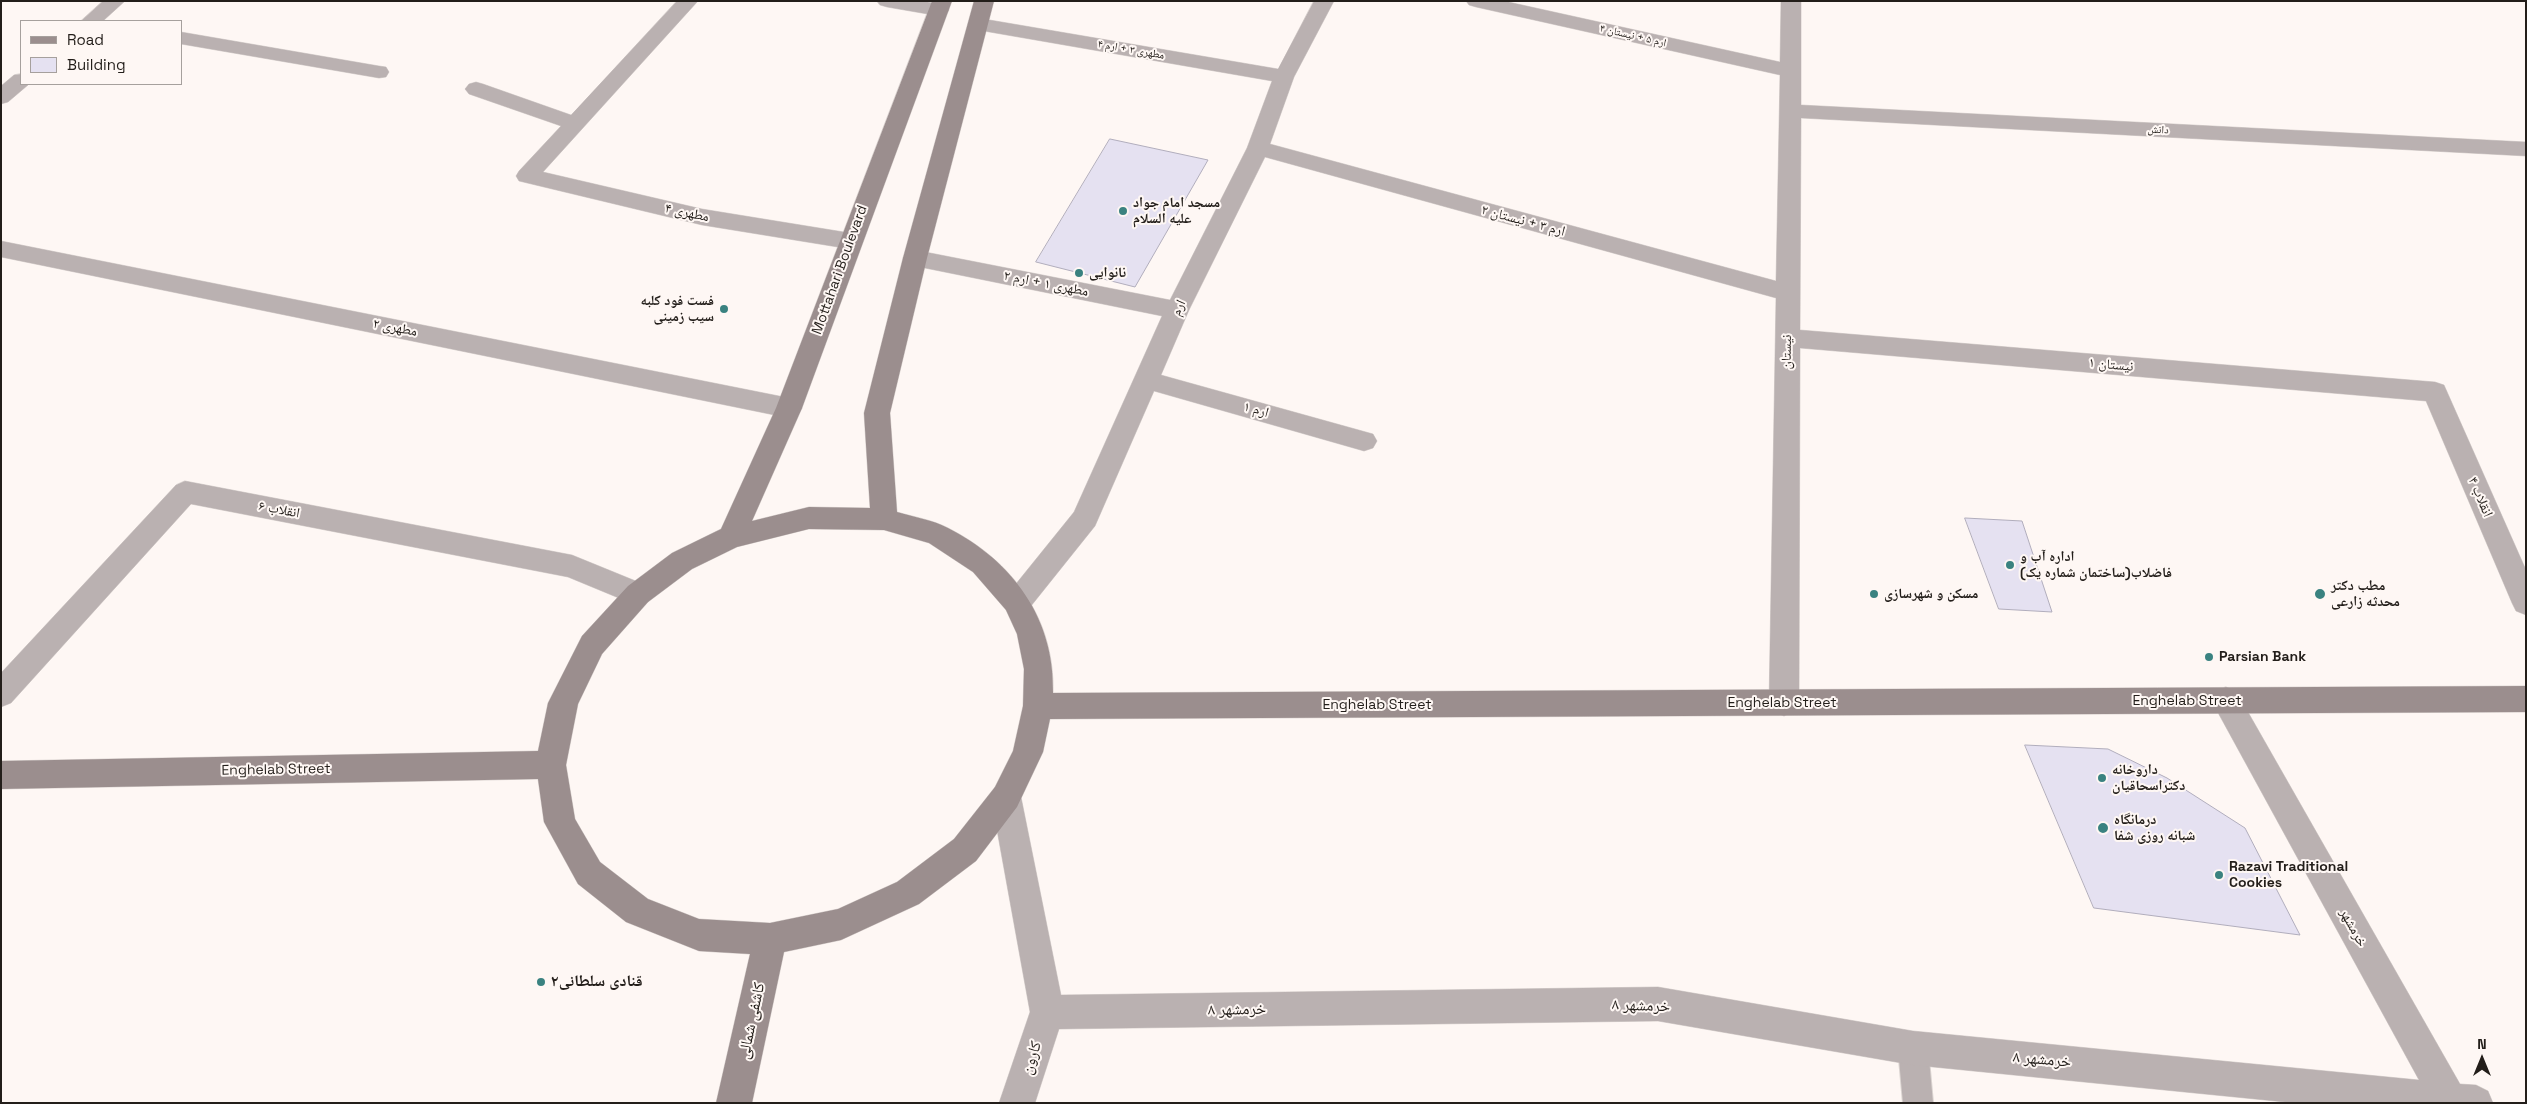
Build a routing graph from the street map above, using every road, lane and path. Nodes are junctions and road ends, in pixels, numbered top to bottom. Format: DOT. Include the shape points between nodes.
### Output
graph roads {
  1 [pos="116,1"];
  2 [pos="688,1"];
  3 [pos="888,1"];
  4 [pos="984,1"];
  5 [pos="1324,1"];
  6 [pos="1476,1"];
  7 [pos="1791,1"];
  8 [pos="940,6"];
  9 [pos="92,20"];
  10 [pos="978,24"];
  11 [pos="182,38"];
  12 [pos="1790,71"];
  13 [pos="379,72"];
  14 [pos="1,73"];
  15 [pos="20,75"];
  16 [pos="1284,77"];
  17 [pos="20,81"];
  18 [pos="476,88"];
  19 [pos="1,96"];
  20 [pos="1790,111"];
  21 [pos="576,124"];
  22 [pos="1258,148"];
  23 [pos="2526,149"];
  24 [pos="850,241"];
  25 [pos="1,249"];
  26 [pos="915,258"];
  27 [pos="1788,294"];
  28 [pos="1177,310"];
  29 [pos="1788,338"];
  30 [pos="1147,380"];
  31 [pos="2435,392"];
  32 [pos="789,408"];
  33 [pos="1364,441"];
  34 [pos="884,519"];
  35 [pos="731,537"];
  36 [pos="638,594"];
  37 [pos="2526,602"];
  38 [pos="1017,603"];
  39 [pos="1,694"];
  40 [pos="2526,699"];
  41 [pos="2226,700"];
  42 [pos="1784,703"];
  43 [pos="1038,706"];
  44 [pos="551,765"];
  45 [pos="1,775"];
  46 [pos="1006,797"];
  47 [pos="770,939"];
  48 [pos="1047,1012"];
  49 [pos="1913,1048"];
  50 [pos="2459,1102"];
  51 [pos="734,1103"];
  52 [pos="1017,1103"];
  53 [pos="1918,1103"];
  1 -- 9 [label="street"];
  2 -- 21 [label="street"];
  3 -- 8 [label="street"];
  4 -- 10 [label="main road"];
  5 -- 16 [label="street, ارم"];
  6 -- 12 [label="street, ارم ۵ + نیستان ۴"];
  7 -- 12 [label="street, نیستان"];
  8 -- 24 [label="main road, Mottahari Boulevard"];
  10 -- 16 [label="street, مطهری ۳ + ارم ۴"];
  10 -- 26 [label="main road"];
  11 -- 13 [label="street"];
  12 -- 20 [label="street, نیستان"];
  14 -- 15 [label="street"];
  16 -- 22 [label="street, ارم"];
  17 -- 19 [label="street"];
  18 -- 21 [label="street"];
  20 -- 23 [label="street, دانش"];
  20 -- 27 [label="street, نیستان"];
  21 -- 24 [label="street, مطهری ۴" via="527,176 702,217"];
  22 -- 27 [label="street, ارم ۳ + نیستان ۲"];
  22 -- 28 [label="street, ارم"];
  24 -- 32 [label="main road, Mottahari Boulevard"];
  25 -- 32 [label="street, مطهری ۲"];
  26 -- 28 [label="street, مطهری ۱ + ارم ۲"];
  26 -- 34 [label="main road" via="877,413"];
  27 -- 29 [label="street, نیستان"];
  28 -- 30 [label="street, ارم"];
  29 -- 31 [label="street, نیستان ۱"];
  29 -- 42 [label="street, نیستان"];
  30 -- 33 [label="street, ارم ۱"];
  30 -- 38 [label="street, ارم" via="1085,518"];
  31 -- 37 [label="street, انقلاب ۴"];
  32 -- 35 [label="main road, Mottahari Boulevard"];
  34 -- 35 [label="main road" via="809,518"];
  34 -- 38 [label="main road" via="938,535 983,564"];
  35 -- 36 [label="main road" via="682,561"];
  36 -- 39 [label="street, انقلاب ۶" via="572,566 185,492"];
  36 -- 44 [label="main road" via="592,645 563,703"];
  38 -- 43 [label="main road" via="1031,634 1039,669"];
  40 -- 41 [label="main road, Enghelab Street"];
  41 -- 42 [label="main road, Enghelab Street"];
  41 -- 50 [label="street, خرمشهر"];
  42 -- 43 [label="main road, Enghelab Street"];
  43 -- 46 [label="main road" via="1028,752"];
  44 -- 45 [label="main road, Enghelab Street"];
  44 -- 47 [label="main road" via="560,822 589,873 637,911 699,934"];
  46 -- 47 [label="main road" via="964,850 908,894 841,924"];
  46 -- 48 [label="street"];
  47 -- 51 [label="main road, کاشفی شمالی"];
  48 -- 49 [label="street, خرمشهر ۸" via="1658,1004"];
  48 -- 52 [label="street, کارون"];
  49 -- 50 [label="street, خرمشهر ۸"];
  49 -- 53 [label="lane"];
}
